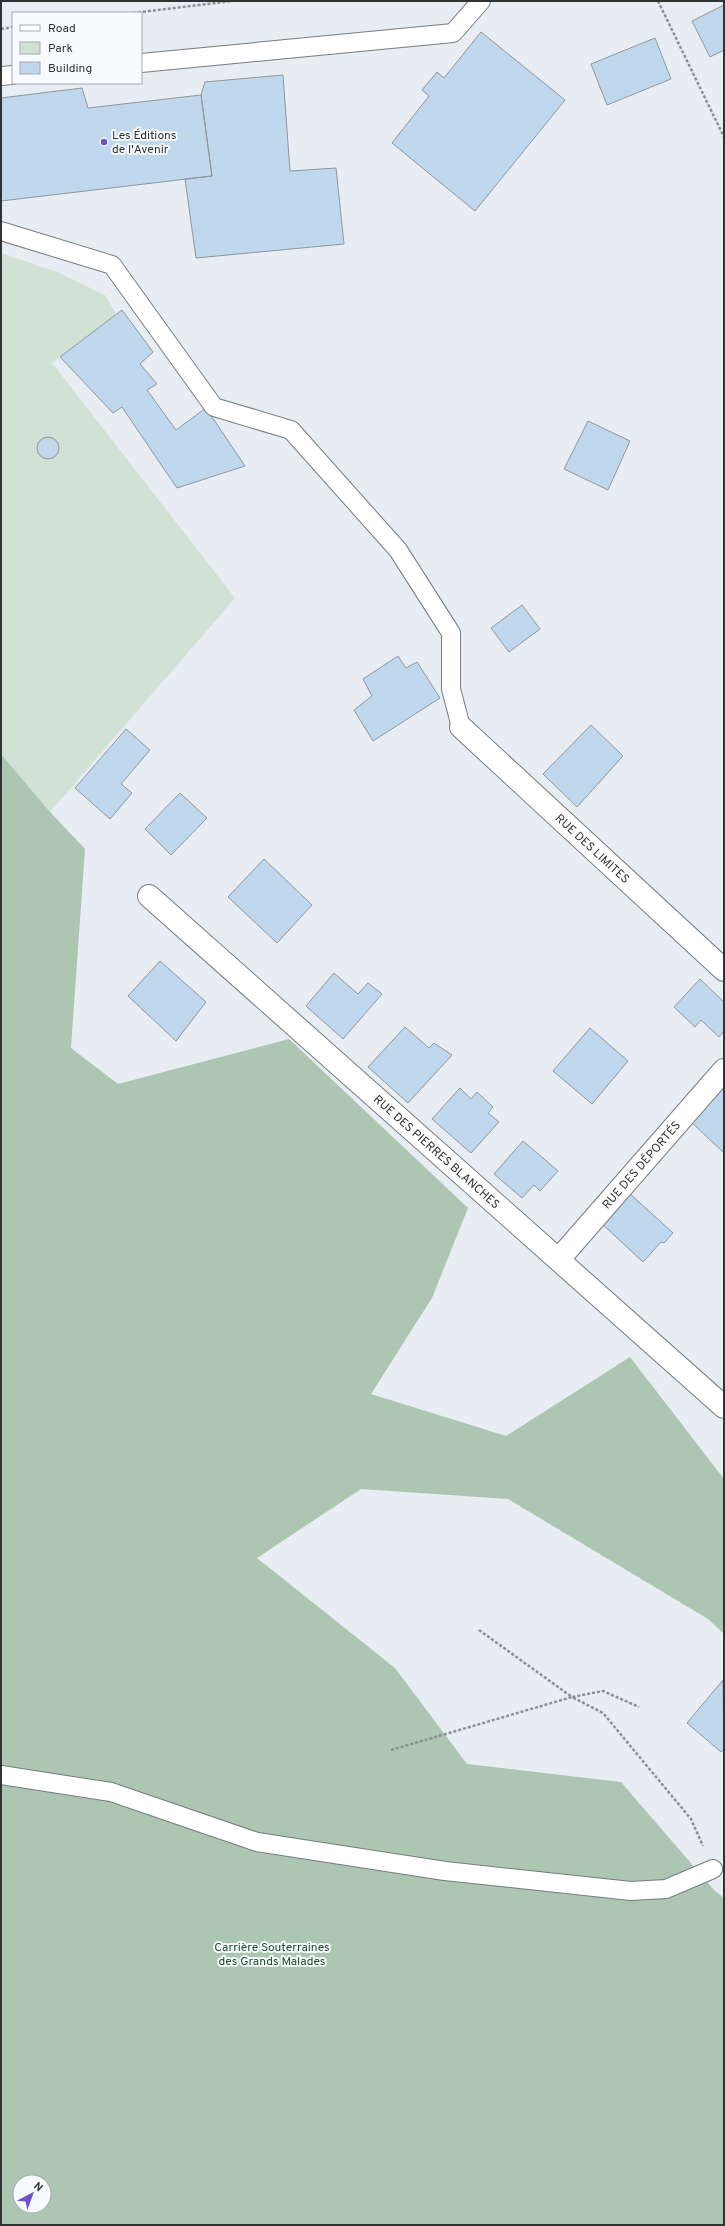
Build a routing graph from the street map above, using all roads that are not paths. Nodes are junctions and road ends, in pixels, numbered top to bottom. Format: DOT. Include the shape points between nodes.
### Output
graph roads {
  1 [pos="481,1"];
  2 [pos="142,62"];
  3 [pos="12,75"];
  4 [pos="1,76"];
  5 [pos="1,231"];
  6 [pos="461,727"];
  7 [pos="149,896"];
  8 [pos="724,970"];
  9 [pos="724,1070"];
  10 [pos="559,1259"];
  11 [pos="724,1407"];
  12 [pos="1,1775"];
  13 [pos="713,1869"];
  1 -- 2 [label="lane" via="453,33"];
  3 -- 4 [label="lane"];
  5 -- 6 [label="lane" via="112,265 214,407 291,430 398,550 451,633 451,689"];
  6 -- 8 [label="street, RUE DES LIMITES"];
  7 -- 10 [label="street, RUE DES PIERRES BLANCHES"];
  9 -- 10 [label="street, RUE DES DÉPORTÉS"];
  10 -- 11 [label="street, RUE DES PIERRES BLANCHES"];
  12 -- 13 [label="lane" via="111,1792 257,1842 445,1871 631,1890 666,1889"];
}
